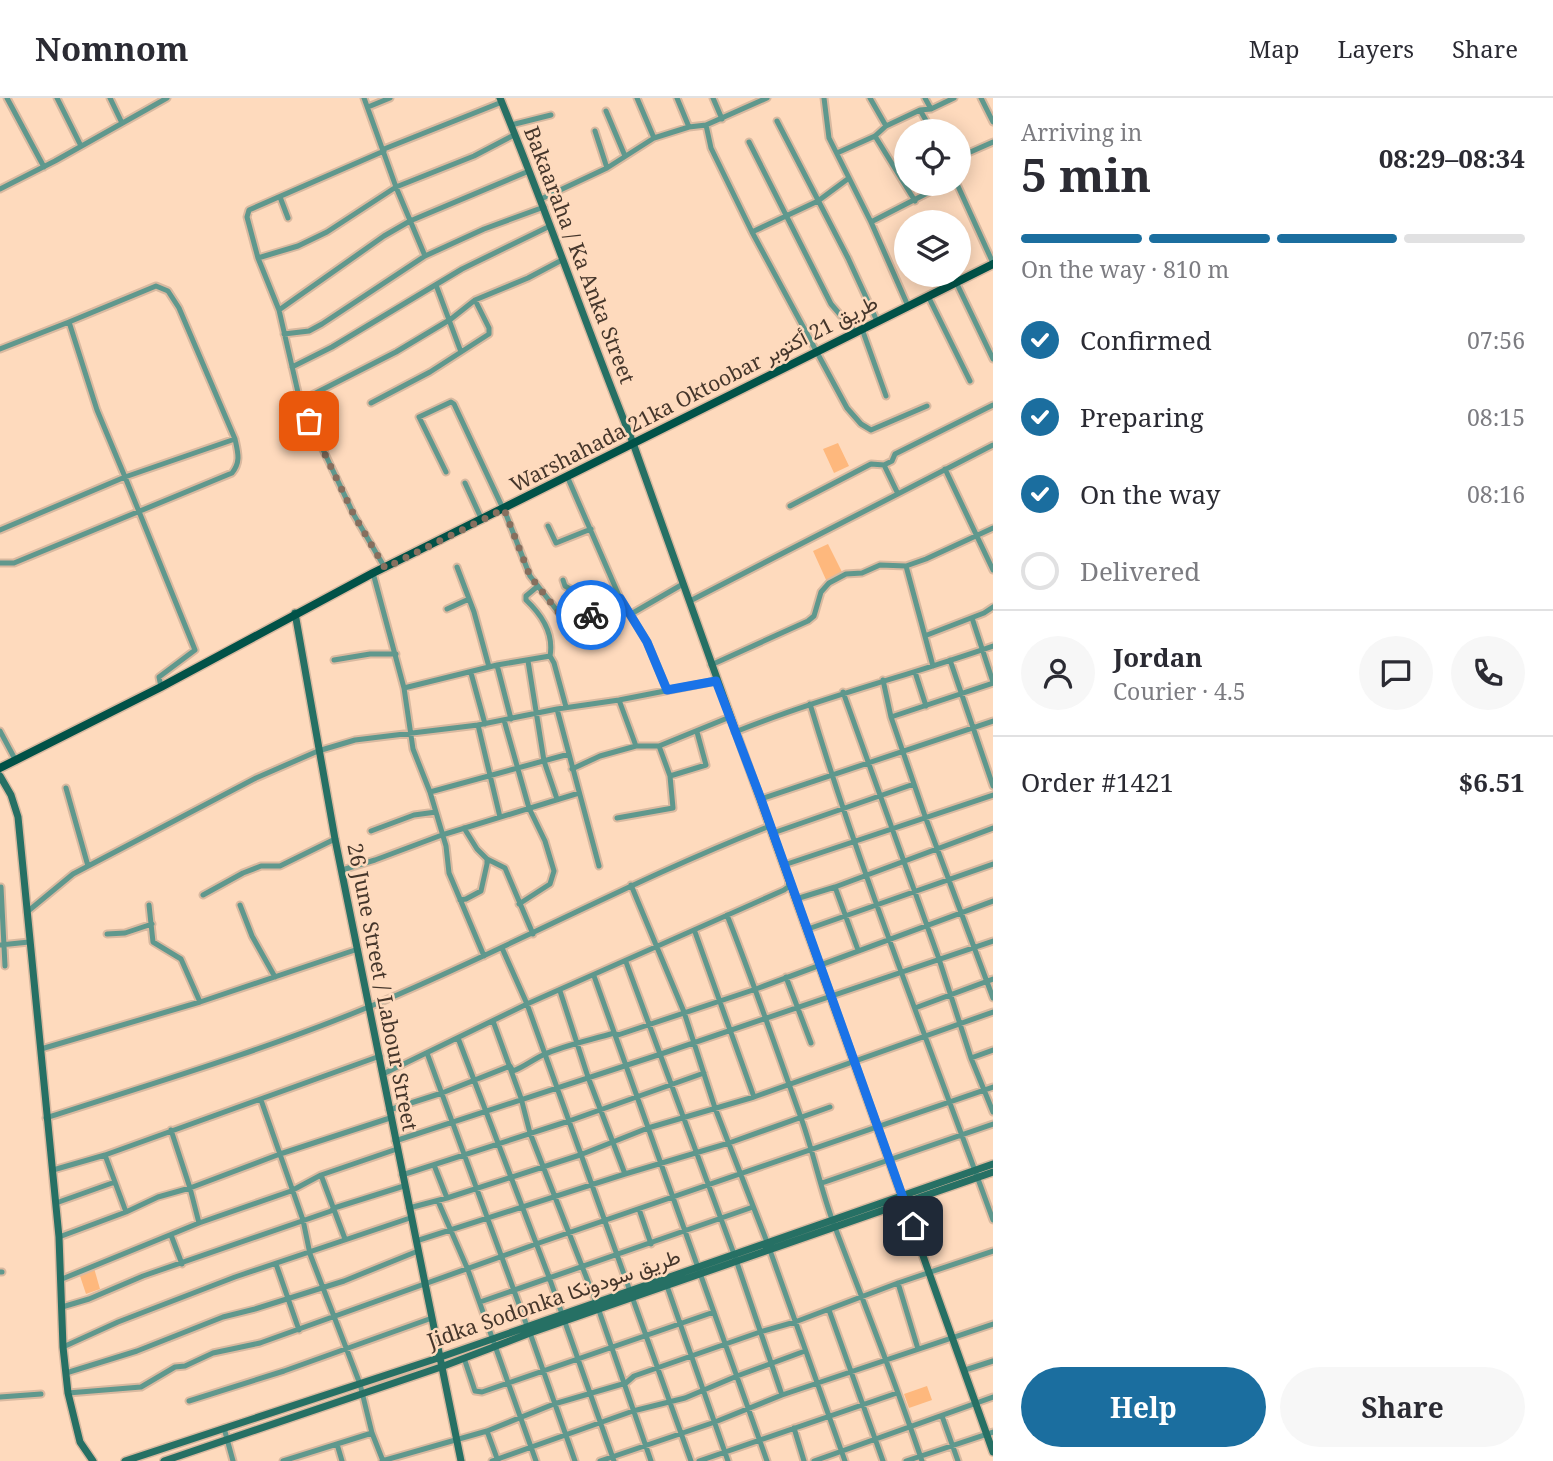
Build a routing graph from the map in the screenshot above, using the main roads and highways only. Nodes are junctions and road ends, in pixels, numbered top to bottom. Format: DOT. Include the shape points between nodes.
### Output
graph roads {
  1 [pos="993,263"];
  2 [pos="0,768"];
  1 -- 2 [label="main road, Warshahada 21ka Oktoobar طريق 21 أكتوبر" via="373,573"];
}
